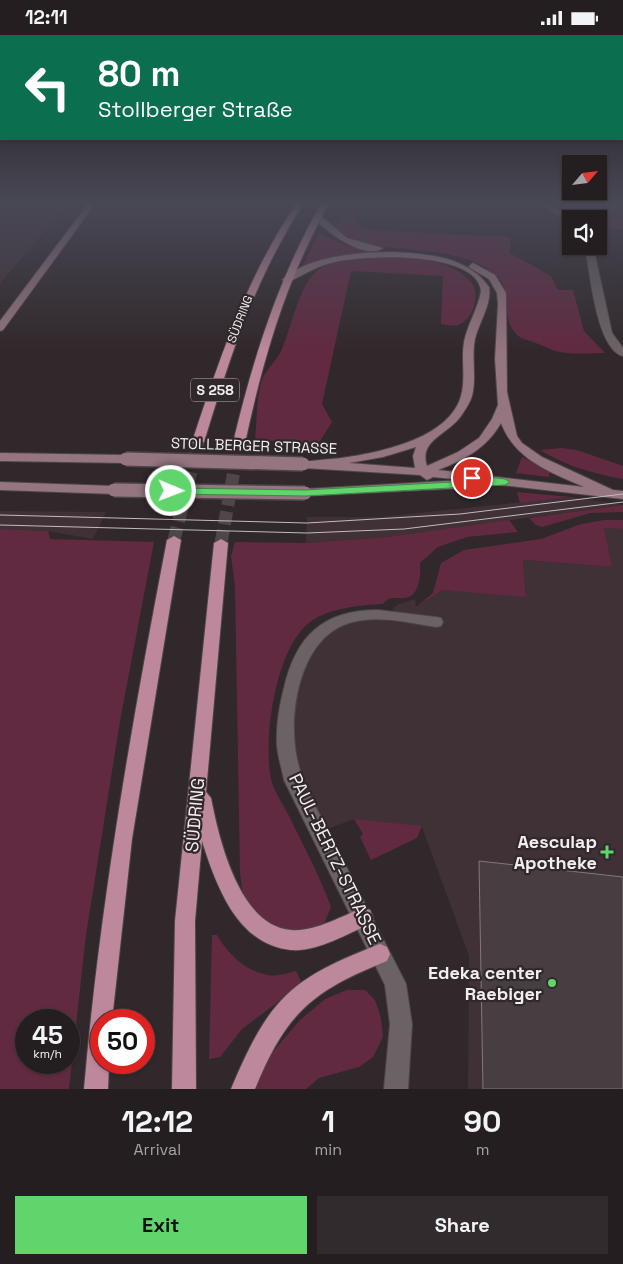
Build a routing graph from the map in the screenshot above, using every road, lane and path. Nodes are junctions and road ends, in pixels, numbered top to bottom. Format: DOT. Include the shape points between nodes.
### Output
graph roads {
  1 [pos="55,253"];
  2 [pos="269,253"];
  3 [pos="299,253"];
  4 [pos="419,253"];
  5 [pos="591,255"];
  6 [pos="286,280"];
  7 [pos="0,328"];
  8 [pos="623,353"];
  9 [pos="503,404"];
  10 [pos="434,433"];
  11 [pos="198,442"];
  12 [pos="239,443"];
  13 [pos="0,457"];
  14 [pos="325,463"];
  15 [pos="423,472"];
  16 [pos="505,482"];
  17 [pos="448,484"];
  18 [pos="0,486"];
  19 [pos="338,490"];
  20 [pos="609,493"];
  21 [pos="623,495"];
  22 [pos="174,540"];
  23 [pos="221,543"];
  24 [pos="436,622"];
  25 [pos="198,773"];
  26 [pos="364,917"];
  27 [pos="380,954"];
  28 [pos="102,1009"];
  29 [pos="97,1074"];
  30 [pos="96,1089"];
  31 [pos="184,1089"];
  32 [pos="243,1089"];
  33 [pos="396,1089"];
  1 -- 7 [label="main road"];
  2 -- 11 [label="main road, SÜDRING / S 258" via="249,293"];
  3 -- 6 [label="main road, S 258"];
  4 -- 9 [label="main road" via="465,262 493,278 500,287 503,305 500,334"];
  5 -- 8 [label="street" via="607,333"];
  6 -- 10 [label="main road" via="334,259 398,254 442,260 480,280 486,288 485,297 470,331 466,399 449,423"];
  6 -- 12 [label="main road, S 258" via="253,378"];
  9 -- 15 [label="main road" via="490,434 474,448"];
  9 -- 20 [label="main road" via="510,432 518,444 562,472"];
  10 -- 14 [label="main road" via="390,453"];
  10 -- 15 [label="main road" via="418,453 418,463"];
  13 -- 14 [label="main road, STOLLBERGER STRASSE, bridge"];
  14 -- 15 [label="main road, STOLLBERGER STRASSE"];
  15 -- 16 [label="main road, STOLLBERGER STRASSE"];
  15 -- 17 [label="main road" via="433,480"];
  15 -- 19 [label="main road"];
  16 -- 17 [label="main road, STOLLBERGER STRASSE"];
  16 -- 20 [label="main road, STOLLBERGER STRASSE"];
  17 -- 19 [label="main road, STOLLBERGER STRASSE"];
  18 -- 19 [label="main road, STOLLBERGER STRASSE, bridge" via="305,493"];
  20 -- 21 [label="main road, STOLLBERGER STRASSE"];
  22 -- 28 [label="main road" via="140,721 108,933"];
  23 -- 25 [label="main road, SÜDRING"];
  24 -- 26 [label="street, PAUL-BERTZ-STRASSE" via="392,616 346,618 322,630 306,649 296,674 286,745 293,780"];
  25 -- 26 [label="main road" via="208,835 218,865 238,902 261,931 272,938 292,940"];
  25 -- 31 [label="main road, SÜDRING" via="185,921"];
  26 -- 27 [label="street, PAUL-BERTZ-STRASSE"];
  27 -- 32 [label="main road" via="319,980 286,1008 270,1029"];
  27 -- 33 [label="street, PAUL-BERTZ-STRASSE" via="395,984 401,1024"];
  29 -- 30 [label="main road"];
}
